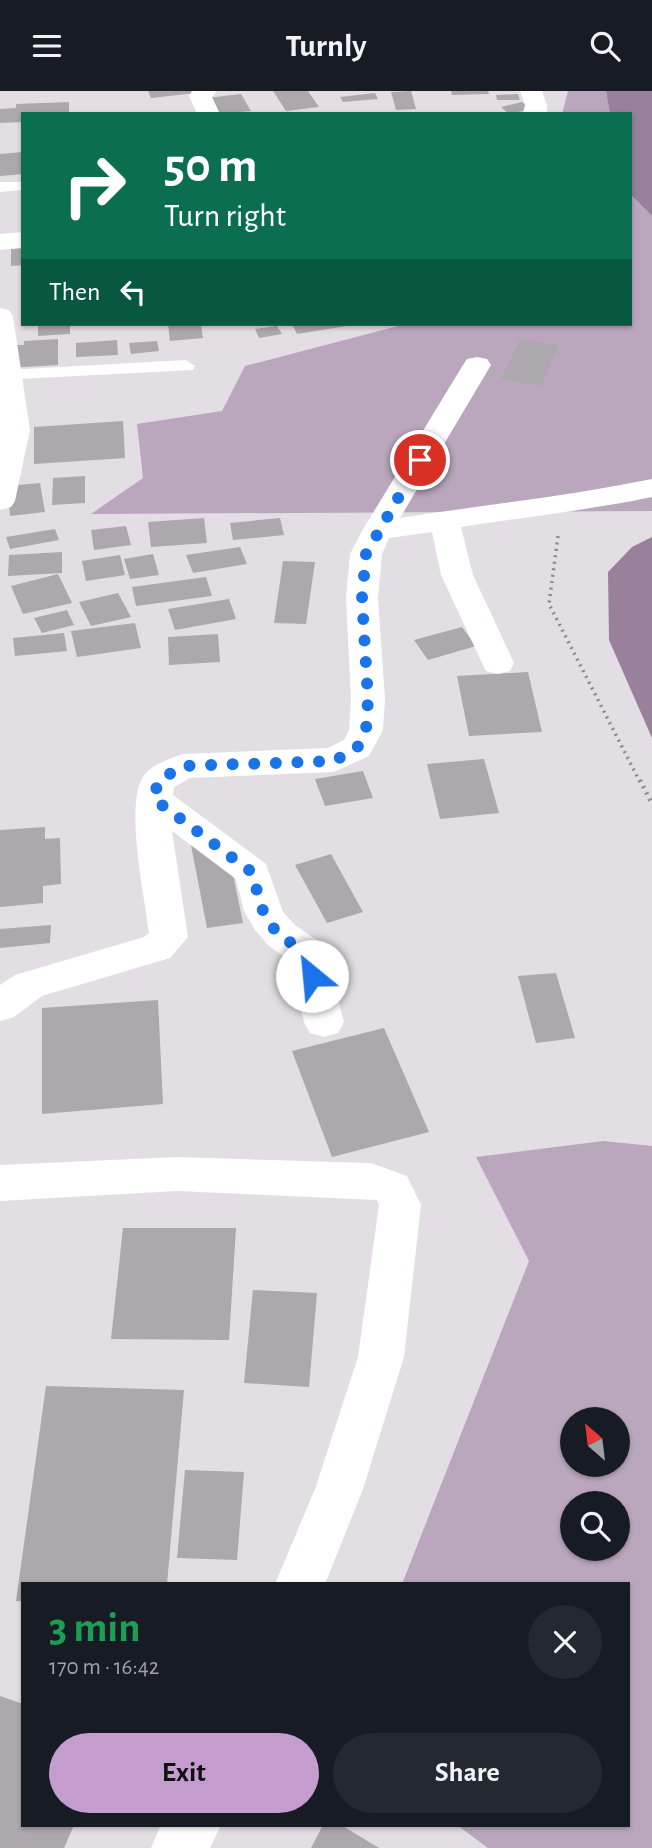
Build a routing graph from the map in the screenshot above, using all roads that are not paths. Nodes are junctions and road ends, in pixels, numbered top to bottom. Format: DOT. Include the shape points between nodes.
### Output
graph roads {
  1 [pos="206,91"];
  2 [pos="531,91"];
  3 [pos="208,112"];
  4 [pos="535,112"];
  5 [pos="20,186"];
  6 [pos="0,187"];
  7 [pos="21,240"];
  8 [pos="0,242"];
  9 [pos="0,316"];
  10 [pos="477,365"];
  11 [pos="186,366"];
  12 [pos="3,376"];
  13 [pos="652,488"];
  14 [pos="0,501"];
  15 [pos="445,522"];
  16 [pos="377,531"];
  17 [pos="498,663"];
  18 [pos="154,799"];
  19 [pos="0,1006"];
  20 [pos="324,1022"];
  21 [pos="0,1183"];
  22 [pos="301,1582"];
  23 [pos="193,1827"];
  24 [pos="178,1848"];
  1 -- 3 [label="street" via="200,96"];
  2 -- 4 [label="street"];
  5 -- 6 [label="lane"];
  7 -- 8 [label="street"];
  9 -- 12 [label="street"];
  10 -- 16 [label="street"];
  11 -- 12 [label="lane"];
  12 -- 14 [label="street" via="16,431"];
  13 -- 15 [label="street"];
  15 -- 16 [label="street"];
  15 -- 17 [label="street" via="457,575"];
  16 -- 18 [label="street" via="366,554 362,598 368,699 366,730 357,748 334,761 183,766 158,781"];
  18 -- 19 [label="street" via="151,812 169,937 156,948 29,985"];
  18 -- 20 [label="street" via="253,873 261,911 276,933 306,952"];
  21 -- 22 [label="street" via="177,1174 371,1181 392,1188 400,1205 381,1357 338,1489"];
  23 -- 24 [label="street"];
}
